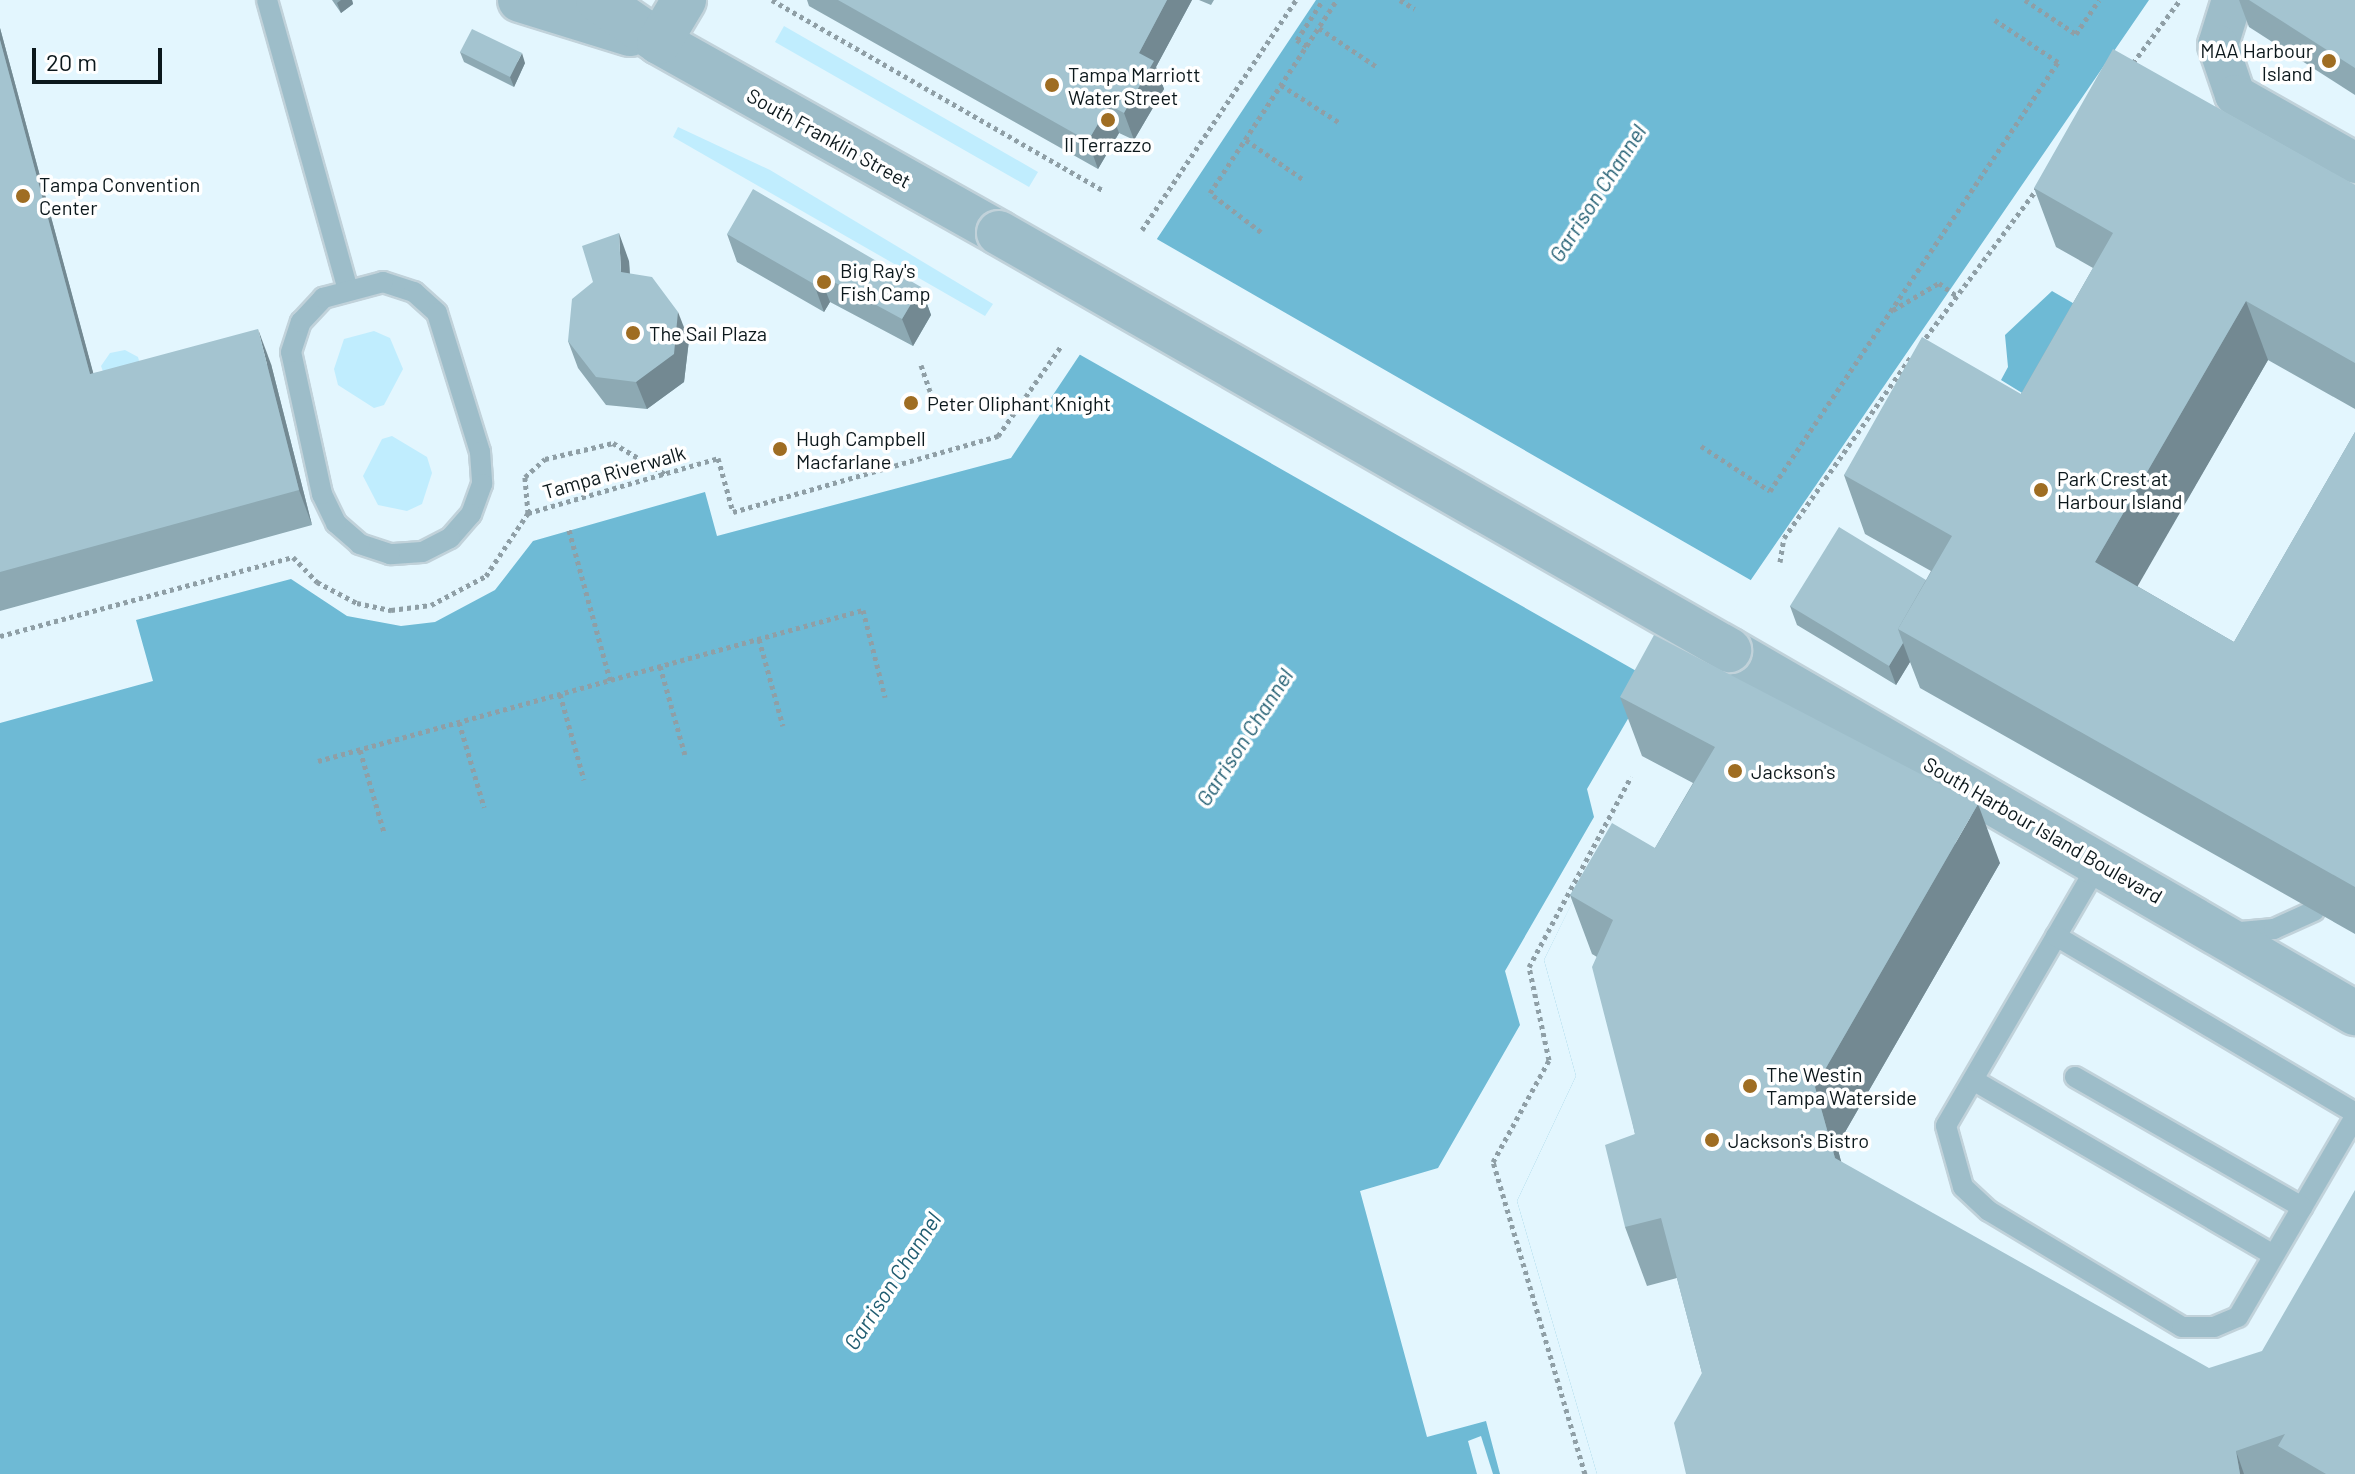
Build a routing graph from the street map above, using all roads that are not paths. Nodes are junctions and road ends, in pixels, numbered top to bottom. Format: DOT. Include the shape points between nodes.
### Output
graph roads {
  1 [pos="267,0"];
  2 [pos="520,0"];
  3 [pos="598,0"];
  4 [pos="684,0"];
  5 [pos="2232,0"];
  6 [pos="659,42"];
  7 [pos="2355,163"];
  8 [pos="347,287"];
  9 [pos="1729,650"];
  10 [pos="2100,861"];
  11 [pos="2314,911"];
  12 [pos="2222,934"];
  13 [pos="2056,936"];
  14 [pos="2355,1013"];
  15 [pos="2075,1077"];
  16 [pos="1973,1080"];
  17 [pos="2355,1115"];
  18 [pos="2302,1207"];
  19 [pos="2274,1255"];
  1 -- 8 [label="lane"];
  2 -- 6 [label="street, South Franklin Street"];
  3 -- 6 [label="street, South Franklin Street"];
  4 -- 6 [label="street"];
  5 -- 7 [label="street" via="2218,45 2235,95"];
  6 -- 9 [label="street, South Franklin Street, bridge"];
  8 -- 8 [label="lane" via="323,298 301,322 291,352 322,494 336,523 360,544 390,554 422,552 450,538 471,514 482,484 480,452 437,313 414,292 383,282"];
  9 -- 10 [label="street, South Harbour Island Boulevard"];
  10 -- 12 [label="street, South Harbour Island Boulevard"];
  10 -- 13 [label="lane"];
  11 -- 12 [label="lane" via="2274,929"];
  12 -- 14 [label="street, South Harbour Island Boulevard"];
  13 -- 16 [label="lane"];
  13 -- 17 [label="lane"];
  15 -- 18 [label="lane"];
  16 -- 19 [label="lane"];
  16 -- 19 [label="lane" via="1946,1126 1963,1187 1989,1211 2182,1327 2238,1317"];
  17 -- 18 [label="lane"];
  18 -- 19 [label="lane"];
}
